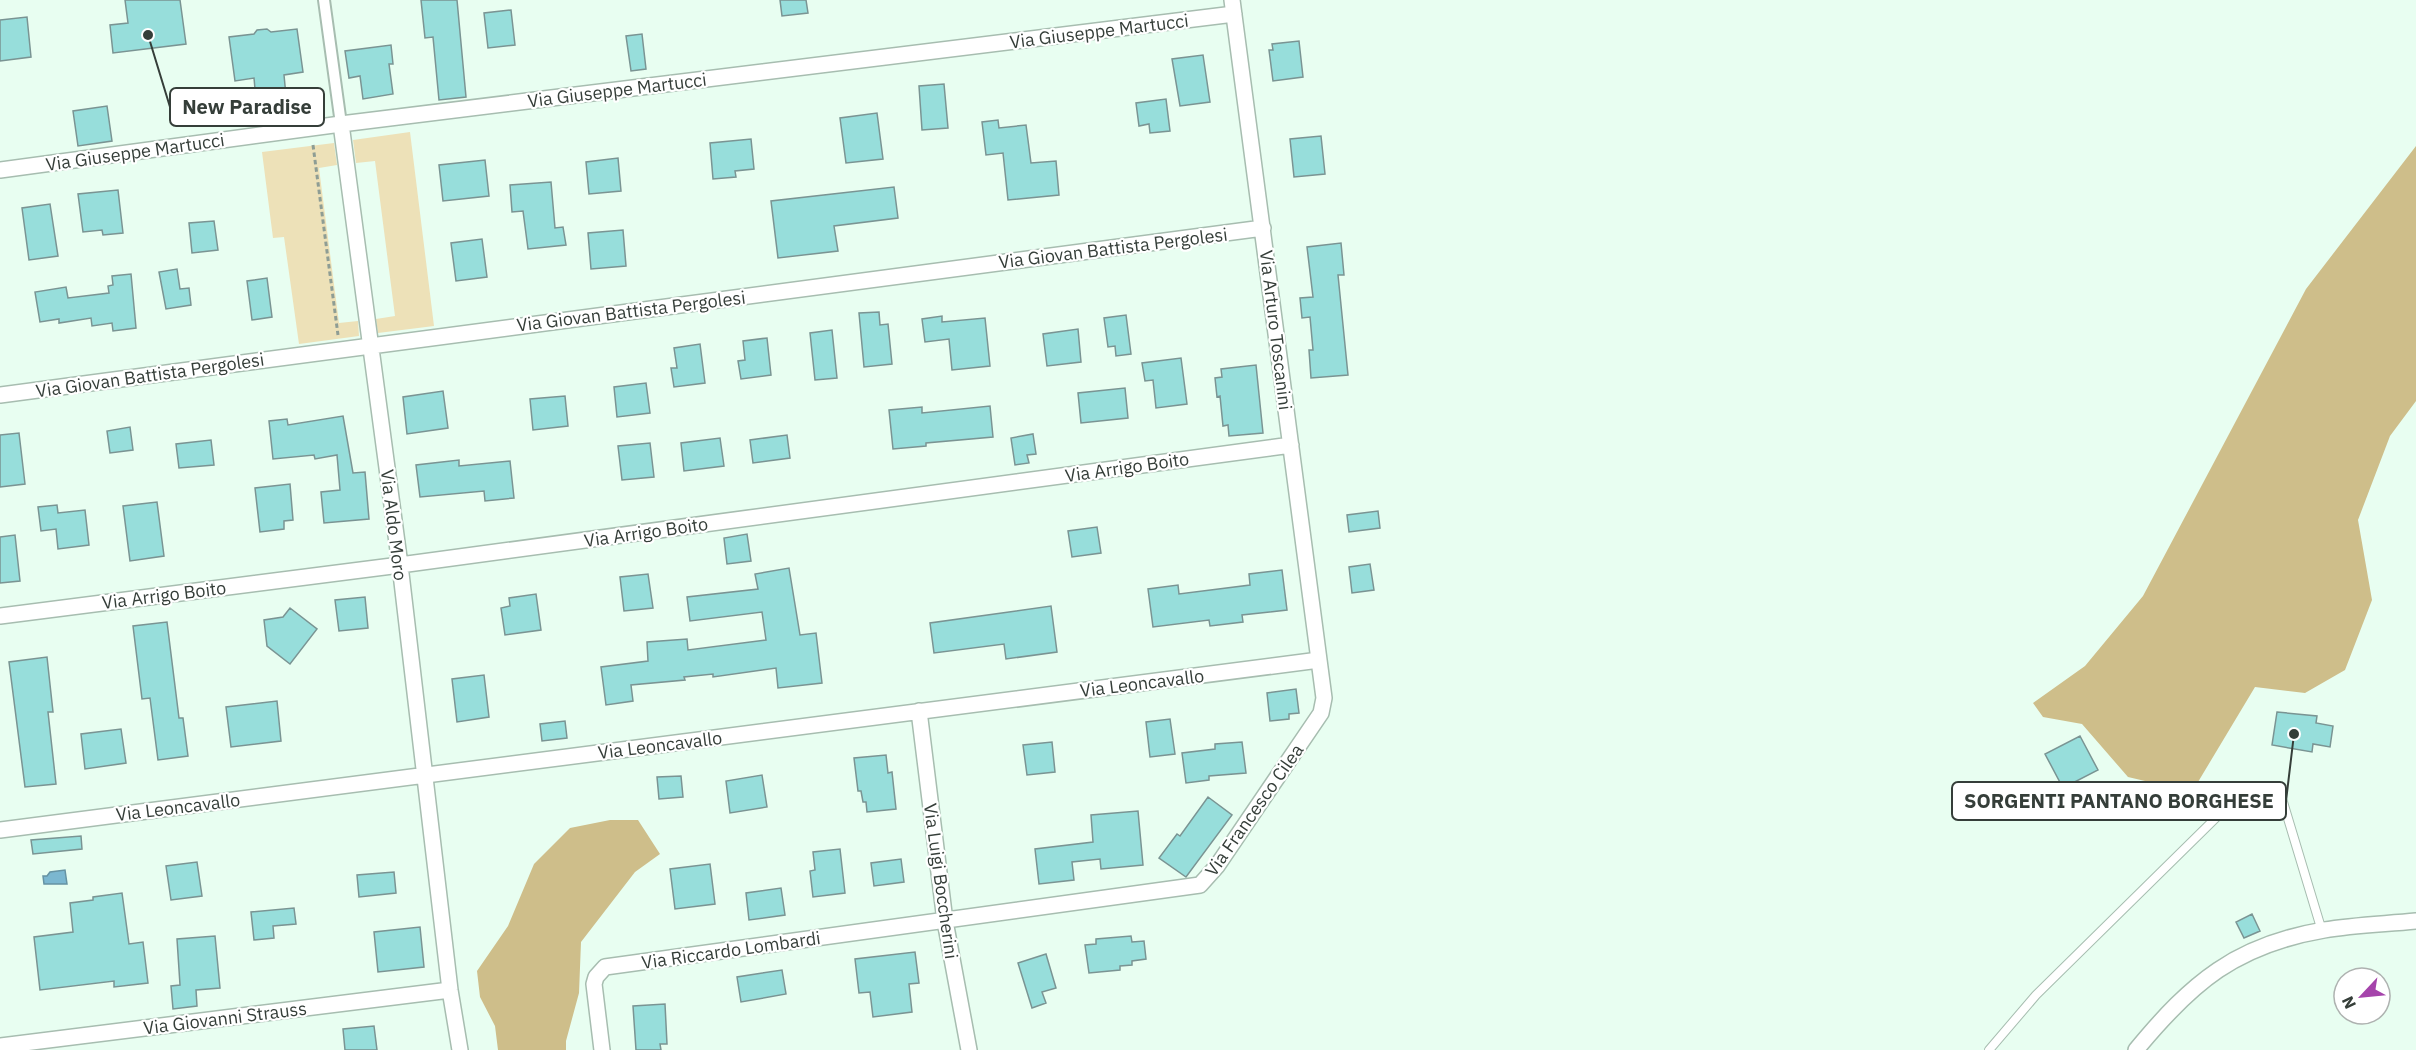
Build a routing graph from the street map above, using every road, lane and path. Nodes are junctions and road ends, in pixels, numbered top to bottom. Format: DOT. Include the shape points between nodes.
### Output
graph roads {
  1 [pos="324,0"];
  2 [pos="1233,7"];
  3 [pos="341,124"];
  4 [pos="311,128"];
  5 [pos="0,170"];
  6 [pos="1263,228"];
  7 [pos="370,345"];
  8 [pos="340,349"];
  9 [pos="0,395"];
  10 [pos="1291,445"];
  11 [pos="400,565"];
  12 [pos="0,616"];
  13 [pos="1319,660"];
  14 [pos="919,711"];
  15 [pos="424,775"];
  16 [pos="0,830"];
  17 [pos="945,921"];
  18 [pos="2416,921"];
  19 [pos="2322,930"];
  20 [pos="450,990"];
  21 [pos="0,1046"];
  22 [pos="460,1050"];
  23 [pos="602,1050"];
  24 [pos="969,1050"];
  25 [pos="1989,1050"];
  26 [pos="2136,1050"];
  1 -- 3 [label="street, Via Aldo Moro"];
  2 -- 3 [label="street, Via Giuseppe Martucci"];
  2 -- 6 [label="street, Via Arturo Toscanini"];
  3 -- 4 [label="street, Via Giuseppe Martucci"];
  3 -- 7 [label="street, Via Aldo Moro"];
  4 -- 5 [label="street, Via Giuseppe Martucci"];
  4 -- 8 [label="path"];
  6 -- 7 [label="street, Via Giovan Battista Pergolesi"];
  6 -- 10 [label="street, Via Arturo Toscanini"];
  7 -- 8 [label="street, Via Giovan Battista Pergolesi"];
  7 -- 11 [label="street, Via Aldo Moro"];
  8 -- 9 [label="street, Via Giovan Battista Pergolesi"];
  10 -- 11 [label="street, Via Arrigo Boito"];
  10 -- 13 [label="street, Via Arturo Toscanini"];
  11 -- 12 [label="street, Via Arrigo Boito"];
  11 -- 15 [label="street, Via Aldo Moro"];
  13 -- 14 [label="street, Via Leoncavallo"];
  13 -- 17 [label="street, Via Francesco Cilea" via="1324,698 1321,713 1203,884"];
  14 -- 15 [label="street, Via Leoncavallo"];
  14 -- 17 [label="street, Via Luigi Boccherini"];
  15 -- 16 [label="street, Via Leoncavallo"];
  15 -- 20 [label="street, Via Aldo Moro"];
  17 -- 23 [label="street, Via Riccardo Lombardi" via="605,967 594,984"];
  17 -- 24 [label="street, Via Luigi Boccherini"];
  18 -- 19 [label="street"];
  19 -- 25 [label="lane" via="2283,802 2232,802 2036,995"];
  19 -- 26 [label="street" via="2281,939 2225,964 2167,1012"];
  20 -- 21 [label="street, Via Giovanni Strauss"];
  20 -- 22 [label="street, Via Aldo Moro"];
}
